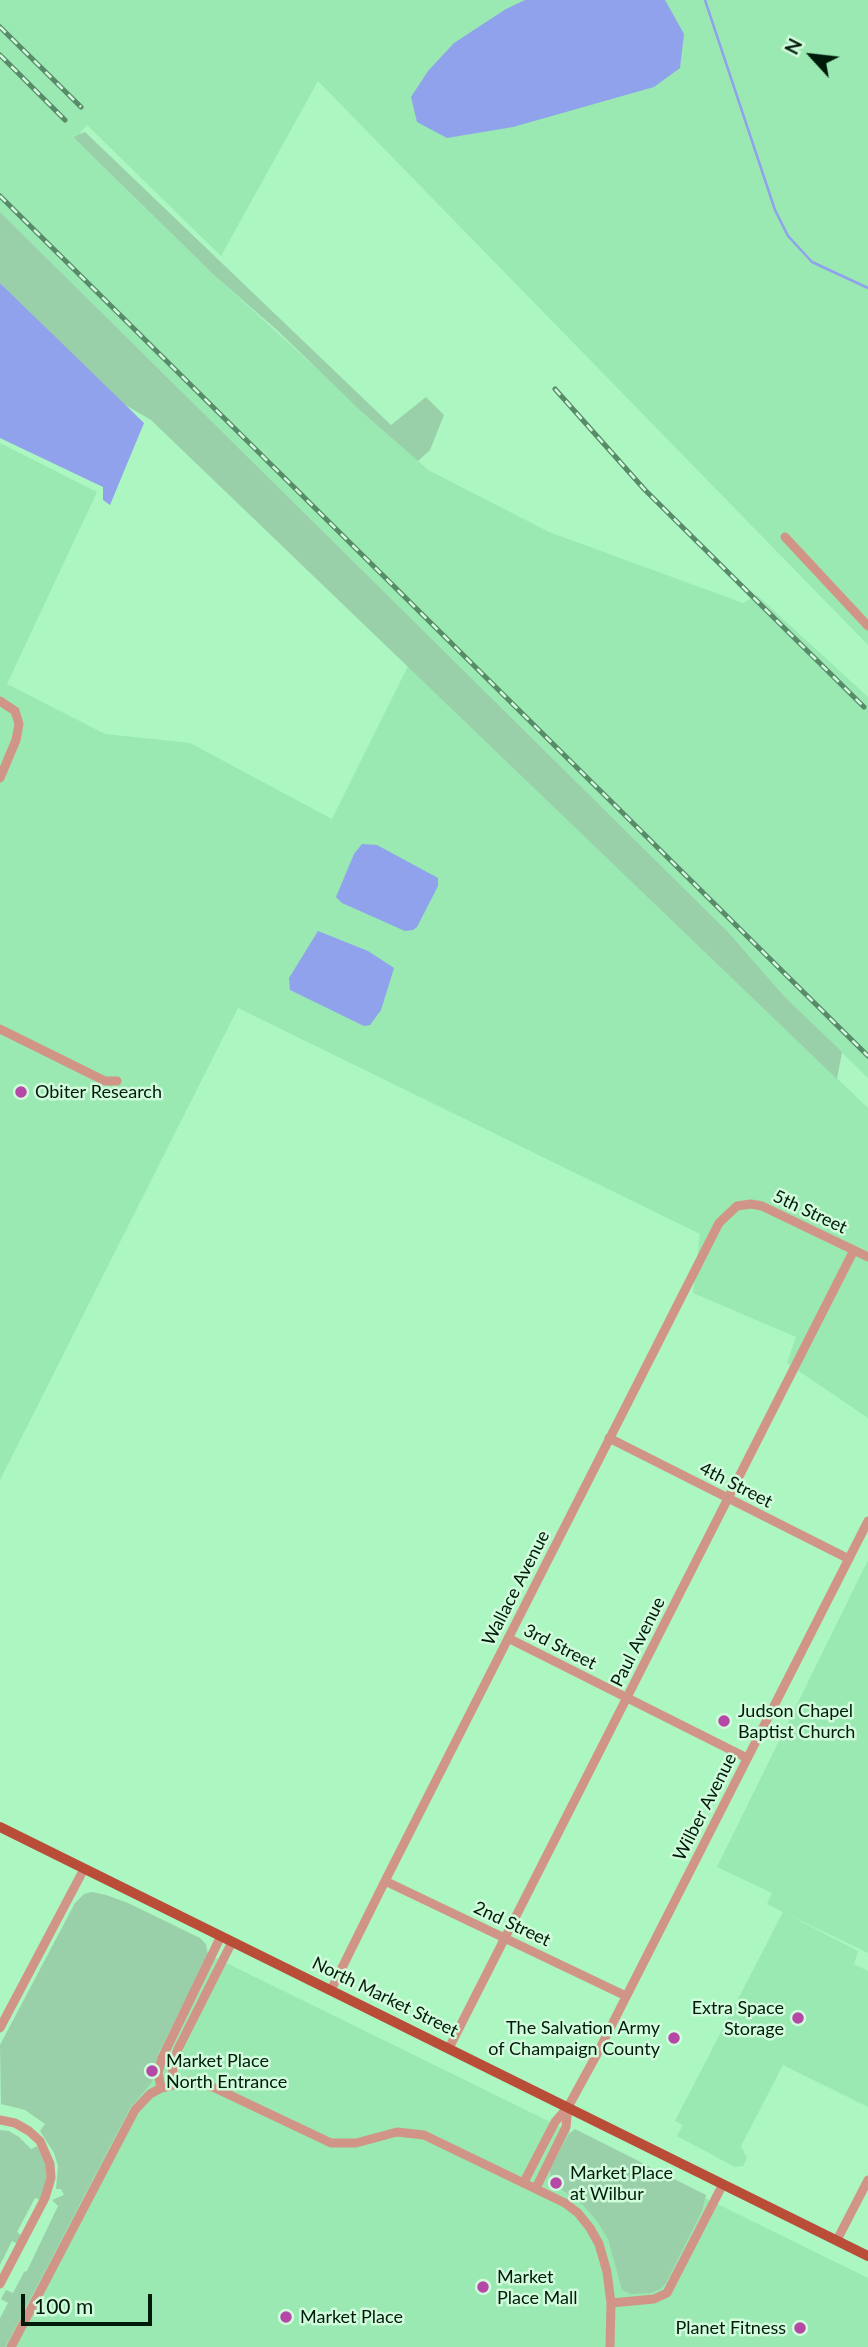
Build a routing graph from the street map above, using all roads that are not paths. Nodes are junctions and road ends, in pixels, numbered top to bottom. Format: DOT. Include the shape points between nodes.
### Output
graph roads {
  1 [pos="785,537"];
  2 [pos="868,626"];
  3 [pos="0,701"];
  4 [pos="0,778"];
  5 [pos="0,1028"];
  6 [pos="117,1081"];
  7 [pos="737,1206"];
  8 [pos="854,1250"];
  9 [pos="868,1257"];
  10 [pos="610,1438"];
  11 [pos="729,1500"];
  12 [pos="868,1521"];
  13 [pos="849,1559"];
  14 [pos="508,1638"];
  15 [pos="626,1698"];
  16 [pos="747,1758"];
  17 [pos="0,1827"];
  18 [pos="84,1869"];
  19 [pos="385,1881"];
  20 [pos="221,1936"];
  21 [pos="503,1938"];
  22 [pos="232,1942"];
  23 [pos="331,1990"];
  24 [pos="626,1996"];
  25 [pos="0,2028"];
  26 [pos="449,2048"];
  27 [pos="174,2084"];
  28 [pos="160,2088"];
  29 [pos="568,2107"];
  30 [pos="0,2120"];
  31 [pos="868,2180"];
  32 [pos="524,2182"];
  33 [pos="723,2185"];
  34 [pos="536,2188"];
  35 [pos="837,2240"];
  36 [pos="868,2256"];
  37 [pos="0,2284"];
  38 [pos="611,2303"];
  39 [pos="11,2347"];
  40 [pos="610,2347"];
  1 -- 2 [label="street"];
  3 -- 4 [label="street" via="15,711 19,731"];
  5 -- 6 [label="street" via="105,1081"];
  7 -- 8 [label="street, 5th Street" via="751,1203 769,1208"];
  7 -- 10 [label="street, Wallace Avenue" via="719,1223"];
  8 -- 9 [label="street, 5th Street"];
  8 -- 11 [label="street, Paul Avenue"];
  10 -- 11 [label="street, 4th Street"];
  10 -- 14 [label="street, Wallace Avenue"];
  11 -- 13 [label="street, 4th Street"];
  11 -- 15 [label="street, Paul Avenue"];
  12 -- 13 [label="street, Wilber Avenue"];
  13 -- 16 [label="street, Wilber Avenue"];
  14 -- 15 [label="street, 3rd Street"];
  14 -- 19 [label="street, Wallace Avenue"];
  15 -- 16 [label="street, 3rd Street"];
  15 -- 21 [label="street, Paul Avenue"];
  16 -- 24 [label="street, Wilber Avenue"];
  17 -- 18 [label="main road, North Market Street"];
  18 -- 20 [label="main road, North Market Street"];
  18 -- 25 [label="street"];
  19 -- 21 [label="street, 2nd Street"];
  19 -- 23 [label="street, Wallace Avenue"];
  20 -- 22 [label="main road, North Market Street"];
  20 -- 28 [label="street" via="162,2058"];
  21 -- 24 [label="street, 2nd Street"];
  21 -- 26 [label="street, Paul Avenue"];
  22 -- 23 [label="main road, North Market Street"];
  22 -- 27 [label="street" via="173,2061"];
  23 -- 26 [label="main road, North Market Street"];
  24 -- 29 [label="street, Wilber Avenue"];
  26 -- 29 [label="main road, North Market Street"];
  27 -- 28 [label="street"];
  27 -- 32 [label="street" via="204,2084 331,2143 356,2143 397,2132 424,2135"];
  28 -- 39 [label="street" via="131,2118"];
  29 -- 32 [label="street" via="555,2122"];
  29 -- 33 [label="main road, North Market Street"];
  29 -- 34 [label="street" via="566,2127"];
  30 -- 37 [label="street" via="15,2123 40,2141 51,2178"];
  31 -- 35 [label="street"];
  32 -- 34 [label="street"];
  33 -- 35 [label="main road, North Market Street"];
  33 -- 38 [label="street" via="667,2293 654,2299"];
  34 -- 38 [label="street" via="565,2203 590,2228 607,2272"];
  35 -- 36 [label="main road, North Market Street"];
  38 -- 40 [label="street"];
}
